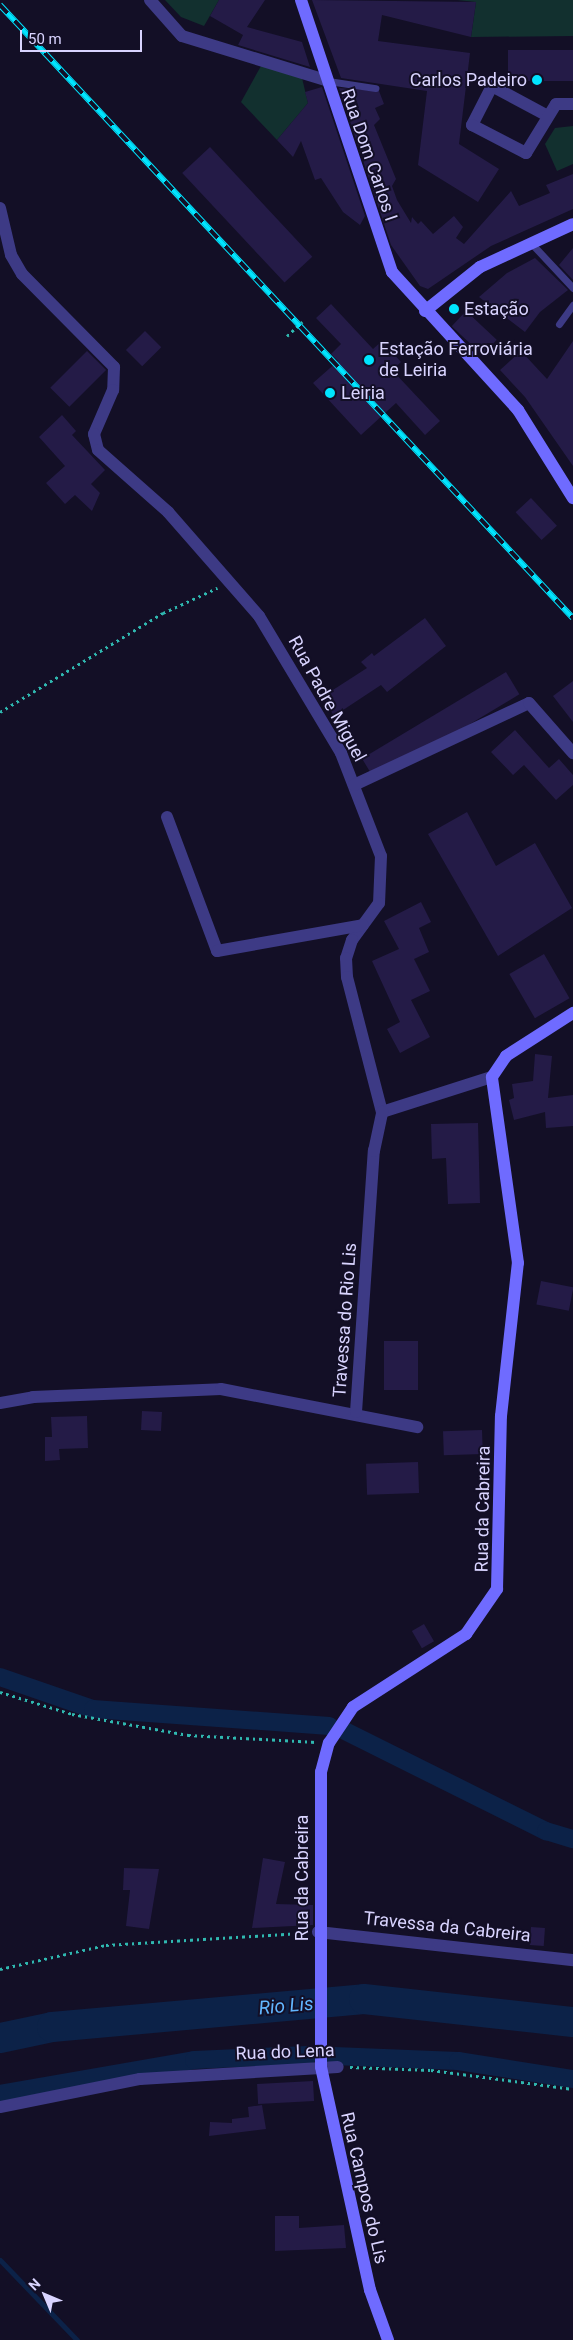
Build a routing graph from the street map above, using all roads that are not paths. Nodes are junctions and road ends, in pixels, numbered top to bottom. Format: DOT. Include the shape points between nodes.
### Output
graph roads {
  1 [pos="150,0"];
  2 [pos="301,0"];
  3 [pos="325,80"];
  4 [pos="375,88"];
  5 [pos="573,104"];
  6 [pos="546,115"];
  7 [pos="0,208"];
  8 [pos="573,224"];
  9 [pos="530,242"];
  10 [pos="573,288"];
  11 [pos="573,305"];
  12 [pos="425,311"];
  13 [pos="558,324"];
  14 [pos="573,498"];
  15 [pos="573,753"];
  16 [pos="354,785"];
  17 [pos="167,817"];
  18 [pos="363,925"];
  19 [pos="573,1013"];
  20 [pos="492,1077"];
  21 [pos="382,1112"];
  22 [pos="0,1403"];
  23 [pos="356,1412"];
  24 [pos="417,1427"];
  25 [pos="318,1932"];
  26 [pos="573,1960"];
  27 [pos="320,2041"];
  28 [pos="321,2067"];
  29 [pos="338,2067"];
  30 [pos="0,2106"];
  31 [pos="388,2340"];
  1 -- 3 [label="street" via="182,36"];
  2 -- 3 [label="main road, Rua Dom Carlos I"];
  3 -- 4 [label="lane"];
  3 -- 12 [label="main road, Rua Dom Carlos I" via="387,263"];
  5 -- 6 [label="street" via="556,104"];
  6 -- 6 [label="street" via="526,153 472,125 492,86"];
  7 -- 16 [label="street, Rua Padre Miguel" via="11,255 22,274 114,367 113,390 94,434 98,450 168,512 259,616 341,753"];
  8 -- 9 [label="main road"];
  9 -- 10 [label="lane"];
  9 -- 12 [label="main road" via="467,275"];
  11 -- 13 [label="lane"];
  12 -- 14 [label="main road, Rua Dom Carlos I" via="518,410"];
  15 -- 16 [label="street" via="529,703"];
  16 -- 18 [label="street, Rua Padre Miguel" via="381,856 380,903"];
  17 -- 18 [label="street" via="217,951"];
  18 -- 21 [label="street, Rua Padre Miguel" via="352,940 347,978"];
  19 -- 20 [label="main road" via="506,1056"];
  20 -- 21 [label="street"];
  20 -- 25 [label="main road, Rua da Cabreira" via="518,1263 501,1416 500,1580 494,1598 466,1634 361,1700 329,1743 320,1784"];
  21 -- 23 [label="street, Travessa do Rio Lis" via="374,1151"];
  22 -- 23 [label="street, Travessa do Rio Lis" via="33,1397 221,1390"];
  23 -- 24 [label="street"];
  25 -- 26 [label="street, Travessa da Cabreira"];
  25 -- 27 [label="main road, Rua da Cabreira"];
  27 -- 28 [label="main road, Rua Campos do Lis"];
  28 -- 29 [label="street, Rua do Lena"];
  28 -- 30 [label="street, Rua do Lena" via="140,2079"];
  28 -- 31 [label="main road, Rua Campos do Lis" via="370,2290"];
}
